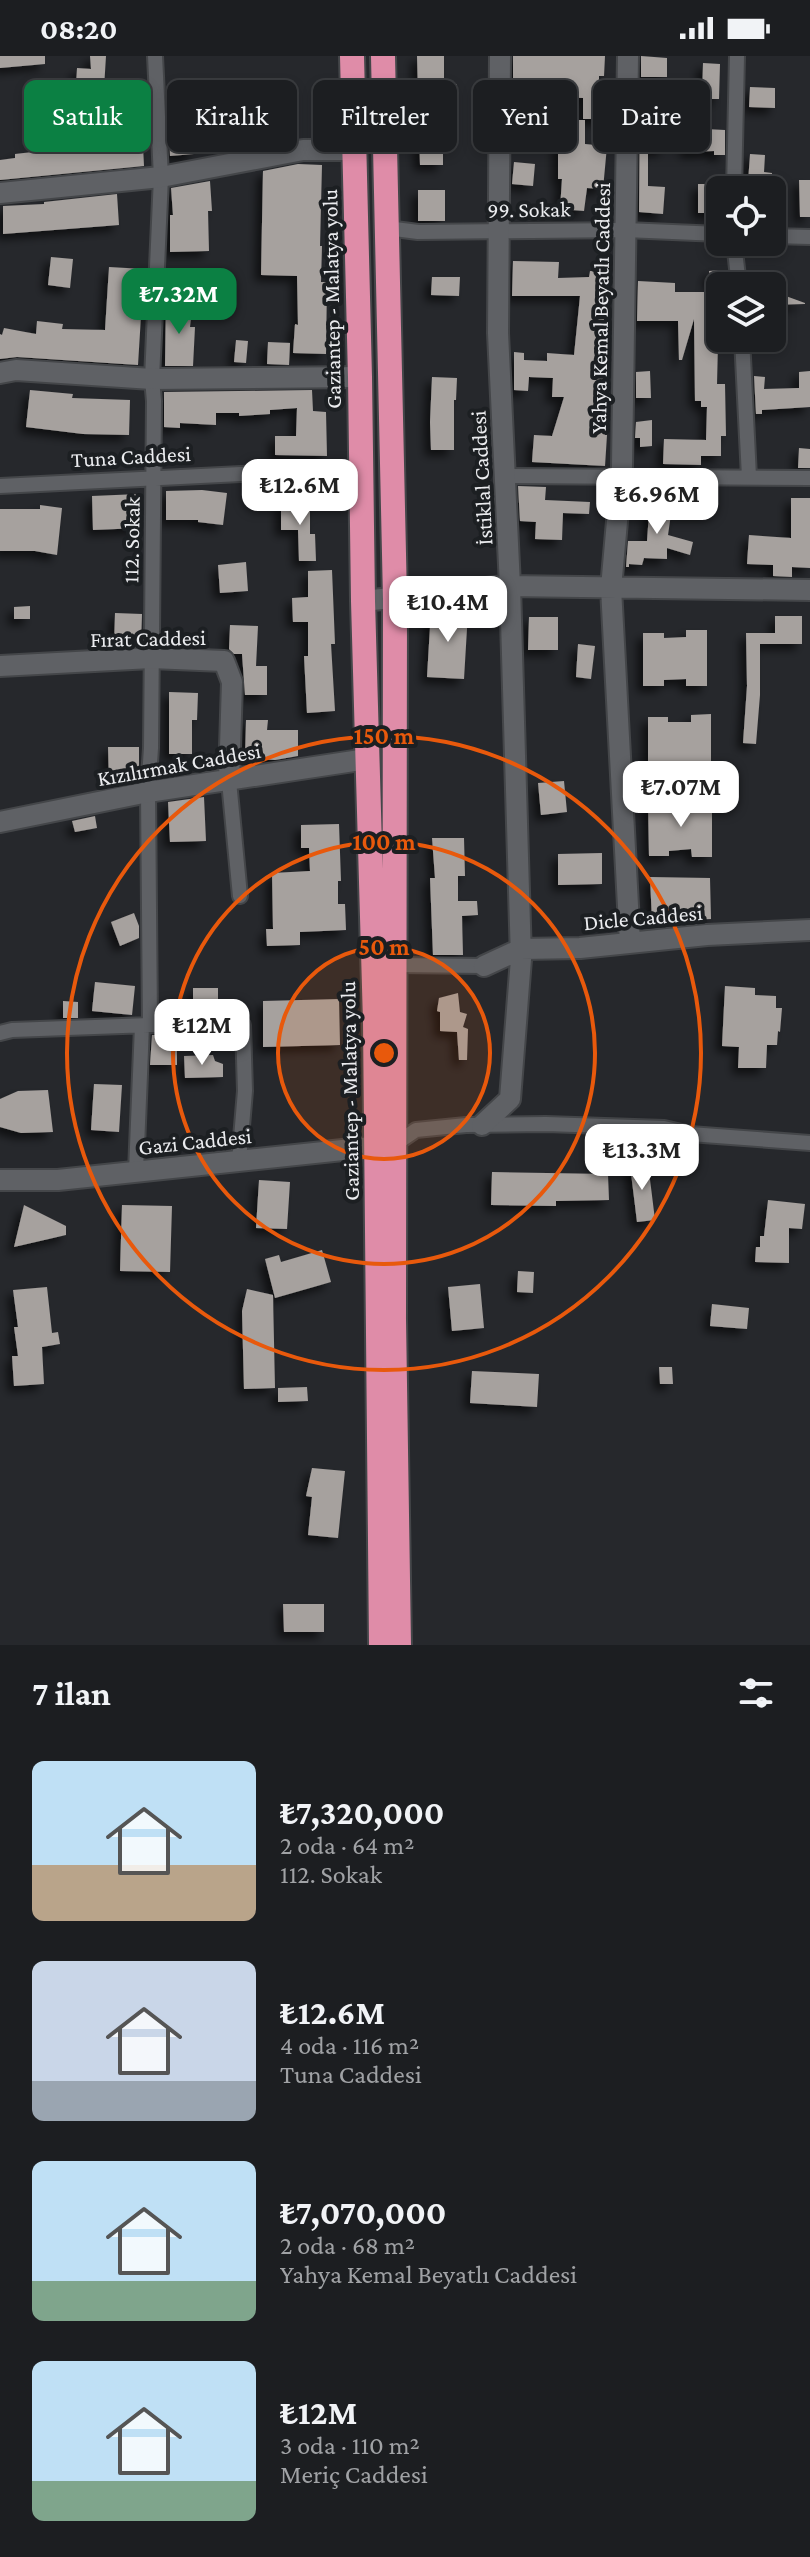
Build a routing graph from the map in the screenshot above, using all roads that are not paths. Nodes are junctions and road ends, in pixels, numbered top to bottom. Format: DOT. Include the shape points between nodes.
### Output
graph roads {
  1 [pos="155,56"];
  2 [pos="352,56"];
  3 [pos="383,56"];
  4 [pos="500,56"];
  5 [pos="628,56"];
  6 [pos="737,56"];
  7 [pos="353,80"];
  8 [pos="313,150"];
  9 [pos="354,152"];
  10 [pos="734,176"];
  11 [pos="161,177"];
  12 [pos="0,193"];
  13 [pos="387,228"];
  14 [pos="625,230"];
  15 [pos="499,231"];
  16 [pos="706,233"];
  17 [pos="786,236"];
  18 [pos="810,237"];
  19 [pos="743,352"];
  20 [pos="0,373"];
  21 [pos="360,377"];
  22 [pos="152,379"];
  23 [pos="360,468"];
  24 [pos="622,475"];
  25 [pos="154,476"];
  26 [pos="504,476"];
  27 [pos="749,477"];
  28 [pos="810,478"];
  29 [pos="0,486"];
  30 [pos="510,586"];
  31 [pos="611,588"];
  32 [pos="810,590"];
  33 [pos="395,599"];
  34 [pos="363,601"];
  35 [pos="151,658"];
  36 [pos="0,666"];
  37 [pos="367,759"];
  38 [pos="229,781"];
  39 [pos="148,792"];
  40 [pos="0,822"];
  41 [pos="240,896"];
  42 [pos="810,930"];
  43 [pos="630,943"];
  44 [pos="521,949"];
  45 [pos="395,965"];
  46 [pos="484,966"];
  47 [pos="146,1026"];
  48 [pos="0,1033"];
  49 [pos="482,1125"];
  50 [pos="810,1143"];
  51 [pos="385,1145"];
  52 [pos="239,1161"];
  53 [pos="136,1171"];
  54 [pos="0,1180"];
  55 [pos="381,1645"];
  56 [pos="399,1645"];
  1 -- 11 [label="street, 112. Sokak"];
  2 -- 7 [label="highway, Gaziantep - Malatya yolu"];
  3 -- 13 [label="highway, Gaziantep - Malatya yolu"];
  4 -- 15 [label="street, İstiklal Caddesi"];
  5 -- 14 [label="street, Yahya Kemal Beyatlı Caddesi"];
  6 -- 10 [label="street"];
  8 -- 11 [label="street"];
  9 -- 21 [label="highway, Gaziantep - Malatya yolu"];
  11 -- 12 [label="street"];
  11 -- 22 [label="street, 112. Sokak"];
  13 -- 15 [label="street, 99. Sokak"];
  13 -- 33 [label="highway, Gaziantep - Malatya yolu"];
  14 -- 15 [label="street, 99. Sokak"];
  14 -- 16 [label="street, 99. Sokak"];
  14 -- 24 [label="street, Yahya Kemal Beyatlı Caddesi"];
  15 -- 26 [label="street, İstiklal Caddesi"];
  17 -- 18 [label="street"];
  19 -- 27 [label="street"];
  20 -- 22 [label="street"];
  21 -- 22 [label="street"];
  21 -- 23 [label="highway, Gaziantep - Malatya yolu"];
  22 -- 25 [label="street, 112. Sokak"];
  23 -- 25 [label="street, Tuna Caddesi"];
  23 -- 34 [label="highway, Gaziantep - Malatya yolu"];
  24 -- 26 [label="street"];
  24 -- 27 [label="street"];
  24 -- 31 [label="street, Yahya Kemal Beyatlı Caddesi"];
  25 -- 29 [label="street, Tuna Caddesi"];
  25 -- 35 [label="street, 112. Sokak"];
  26 -- 30 [label="street, İstiklal Caddesi"];
  27 -- 28 [label="street"];
  30 -- 31 [label="street"];
  30 -- 33 [label="street"];
  30 -- 44 [label="street, İstiklal Caddesi"];
  31 -- 32 [label="street"];
  31 -- 43 [label="street, Yahya Kemal Beyatlı Caddesi"];
  33 -- 34 [label="street"];
  33 -- 45 [label="highway, Gaziantep - Malatya yolu"];
  34 -- 37 [label="highway, Gaziantep - Malatya yolu"];
  35 -- 36 [label="street, Fırat Caddesi"];
  35 -- 38 [label="street, Fırat Caddesi" via="224,661 232,682"];
  35 -- 39 [label="street, 112. Sokak"];
  37 -- 38 [label="street, Kızılırmak Caddesi"];
  37 -- 51 [label="highway, Gaziantep - Malatya yolu" via="375,1022"];
  38 -- 39 [label="street, Kızılırmak Caddesi"];
  38 -- 41 [label="street"];
  39 -- 40 [label="street, Kızılırmak Caddesi"];
  39 -- 47 [label="street, 112. Sokak"];
  42 -- 43 [label="street, Dicle Caddesi"];
  43 -- 44 [label="street, Dicle Caddesi"];
  44 -- 46 [label="street, Dicle Caddesi"];
  44 -- 49 [label="street, İstiklal Caddesi" via="510,1099"];
  45 -- 46 [label="street"];
  45 -- 51 [label="highway, Gaziantep - Malatya yolu"];
  47 -- 48 [label="street"];
  47 -- 52 [label="street" via="243,1025"];
  47 -- 53 [label="street, 112. Sokak"];
  49 -- 50 [label="street" via="664,1128"];
  49 -- 51 [label="street" via="416,1130"];
  51 -- 52 [label="street, Gazi Caddesi"];
  51 -- 55 [label="highway, Gaziantep - Malatya yolu"];
  51 -- 56 [label="highway, Gaziantep - Malatya yolu" via="394,1319"];
  52 -- 53 [label="street, Gazi Caddesi"];
  53 -- 54 [label="street, Gazi Caddesi"];
}
